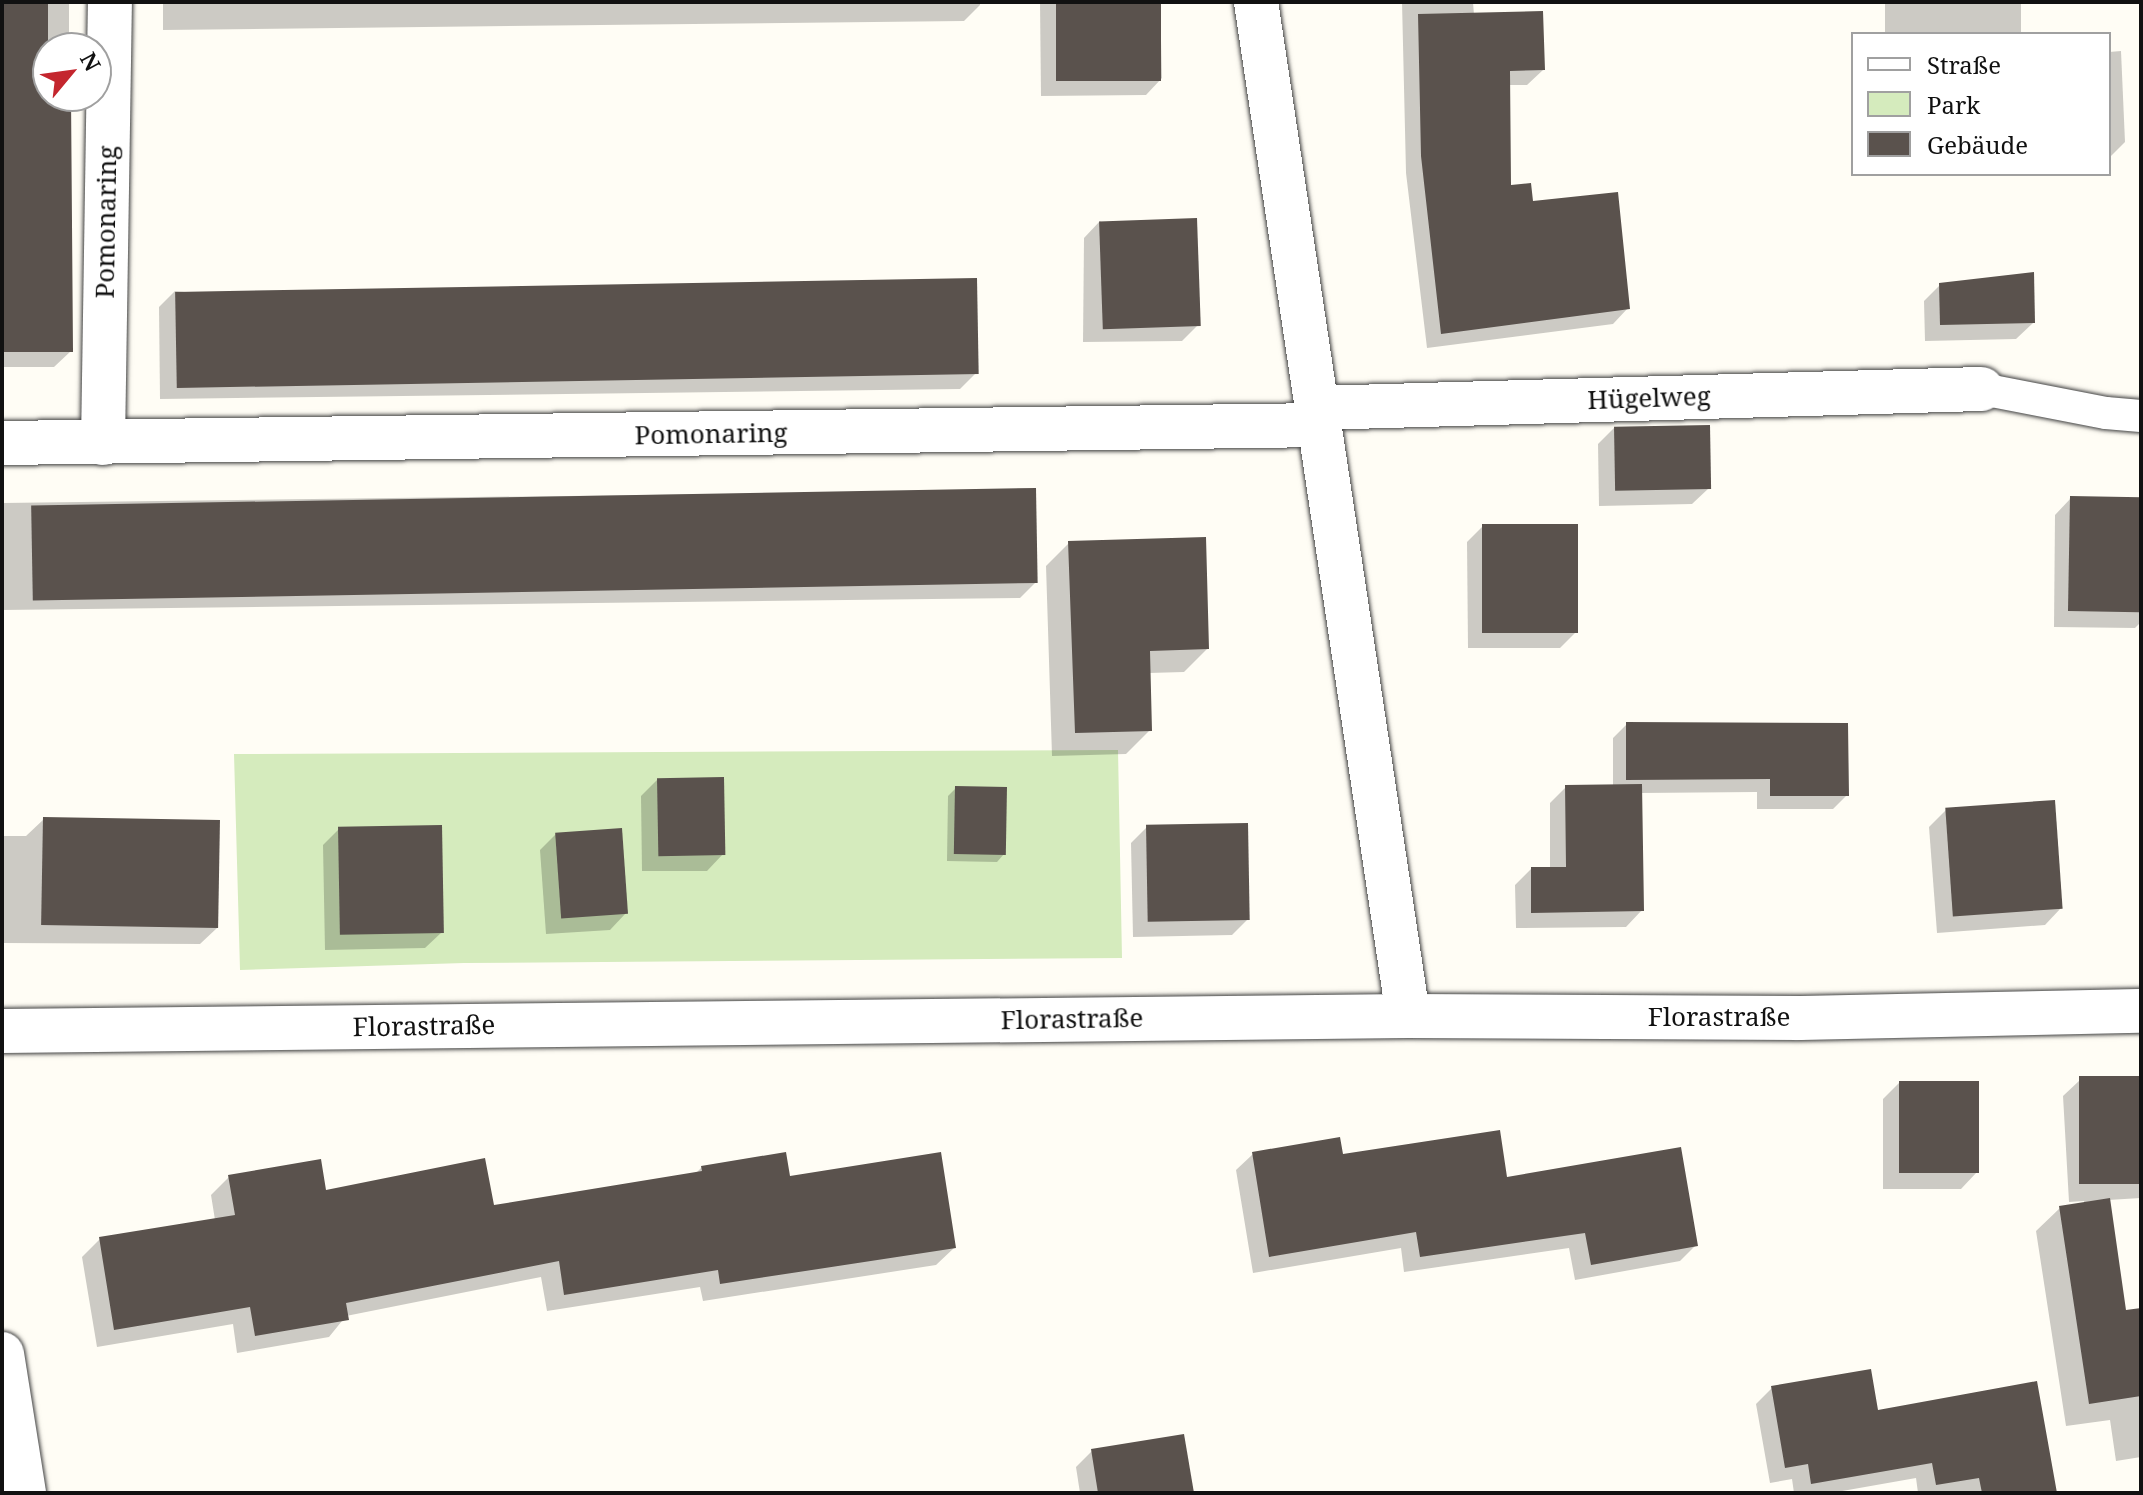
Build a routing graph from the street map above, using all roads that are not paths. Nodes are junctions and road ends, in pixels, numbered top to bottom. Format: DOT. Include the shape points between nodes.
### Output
graph roads {
  1 [pos="110,2"];
  2 [pos="1256,2"];
  3 [pos="1982,389"];
  4 [pos="1319,416"];
  5 [pos="2141,416"];
  6 [pos="2,443"];
  7 [pos="103,443"];
  8 [pos="2141,1011"];
  9 [pos="1408,1016"];
  10 [pos="2,1031"];
  11 [pos="2,1354"];
  12 [pos="24,1493"];
  1 -- 7 [label="street, Pomonaring"];
  2 -- 4 [label="street"];
  3 -- 4 [label="street, Hügelweg"];
  3 -- 5 [label="lane"];
  4 -- 7 [label="street, Pomonaring"];
  4 -- 9 [label="street"];
  6 -- 7 [label="street, Pomonaring"];
  8 -- 9 [label="street, Florastraße" via="1799,1018"];
  9 -- 10 [label="street, Florastraße"];
  11 -- 12 [label="street"];
}
